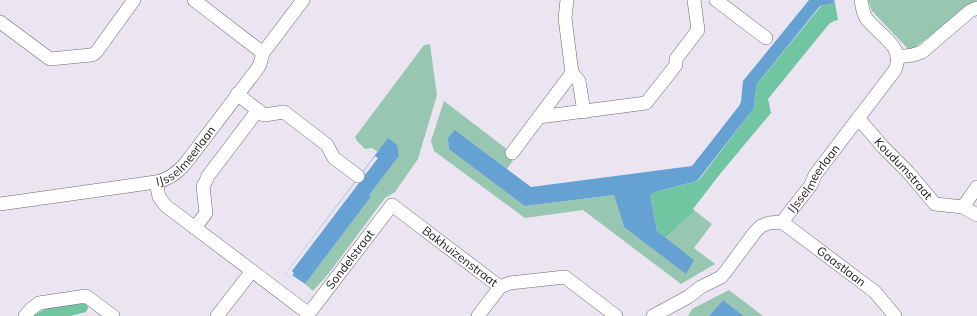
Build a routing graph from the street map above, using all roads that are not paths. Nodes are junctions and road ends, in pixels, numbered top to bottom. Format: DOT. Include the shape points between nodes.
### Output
graph roads {
  1 [pos="134,0"];
  2 [pos="194,0"];
  3 [pos="303,0"];
  4 [pos="567,0"];
  5 [pos="694,0"];
  6 [pos="716,0"];
  7 [pos="861,0"];
  8 [pos="977,8"];
  9 [pos="0,22"];
  10 [pos="766,38"];
  11 [pos="263,53"];
  12 [pos="897,56"];
  13 [pos="572,73"];
  14 [pos="237,94"];
  15 [pos="258,110"];
  16 [pos="584,112"];
  17 [pos="539,117"];
  18 [pos="858,118"];
  19 [pos="512,153"];
  20 [pos="358,176"];
  21 [pos="156,182"];
  22 [pos="977,187"];
  23 [pos="0,204"];
  24 [pos="392,205"];
  25 [pos="963,207"];
  26 [pos="977,215"];
  27 [pos="782,222"];
  28 [pos="195,228"];
  29 [pos="252,271"];
  30 [pos="500,287"];
  31 [pos="308,315"];
  32 [pos="25,316"];
  33 [pos="113,316"];
  34 [pos="217,316"];
  35 [pos="478,316"];
  36 [pos="616,316"];
  37 [pos="653,316"];
  38 [pos="895,316"];
  1 -- 9 [label="street" via="94,54 50,60"];
  2 -- 11 [label="street"];
  3 -- 11 [label="street, IJsselmeerlaan"];
  4 -- 13 [label="street" via="564,18"];
  5 -- 16 [label="street" via="698,30 646,103"];
  6 -- 10 [label="street"];
  7 -- 12 [label="street" via="866,18 895,48"];
  8 -- 12 [label="street" via="970,11 922,52 913,56"];
  11 -- 14 [label="street, IJsselmeerlaan" via="260,64"];
  12 -- 18 [label="street, IJsselmeerlaan" via="895,70"];
  13 -- 16 [label="street" via="580,81"];
  13 -- 17 [label="street"];
  14 -- 15 [label="street"];
  14 -- 21 [label="street, IJsselmeerlaan" via="181,168 167,179"];
  15 -- 20 [label="street" via="264,115 284,112 327,145 334,158"];
  15 -- 28 [label="street" via="208,176 203,186 206,213"];
  16 -- 17 [label="street"];
  17 -- 19 [label="street"];
  18 -- 25 [label="street, Koudumstraat" via="935,204"];
  18 -- 27 [label="street, IJsselmeerlaan"];
  21 -- 23 [label="street, IJsselmeerlaan"];
  21 -- 28 [label="street, Sondelstraat" via="162,202"];
  22 -- 25 [label="street"];
  24 -- 30 [label="street, Bakhuizenstraat"];
  24 -- 31 [label="street, Sondelstraat"];
  25 -- 26 [label="street, Koudumstraat"];
  27 -- 37 [label="street, IJsselmeerlaan" via="761,226 726,271 688,297"];
  27 -- 38 [label="street, Gaastlaan" via="875,292"];
  28 -- 29 [label="street, Sondelstraat"];
  29 -- 31 [label="street, Sondelstraat"];
  29 -- 34 [label="street"];
  30 -- 35 [label="street"];
  30 -- 36 [label="street, Bakhuizenstraat" via="510,283 565,277"];
  32 -- 33 [label="street" via="39,304 86,296"];
}
